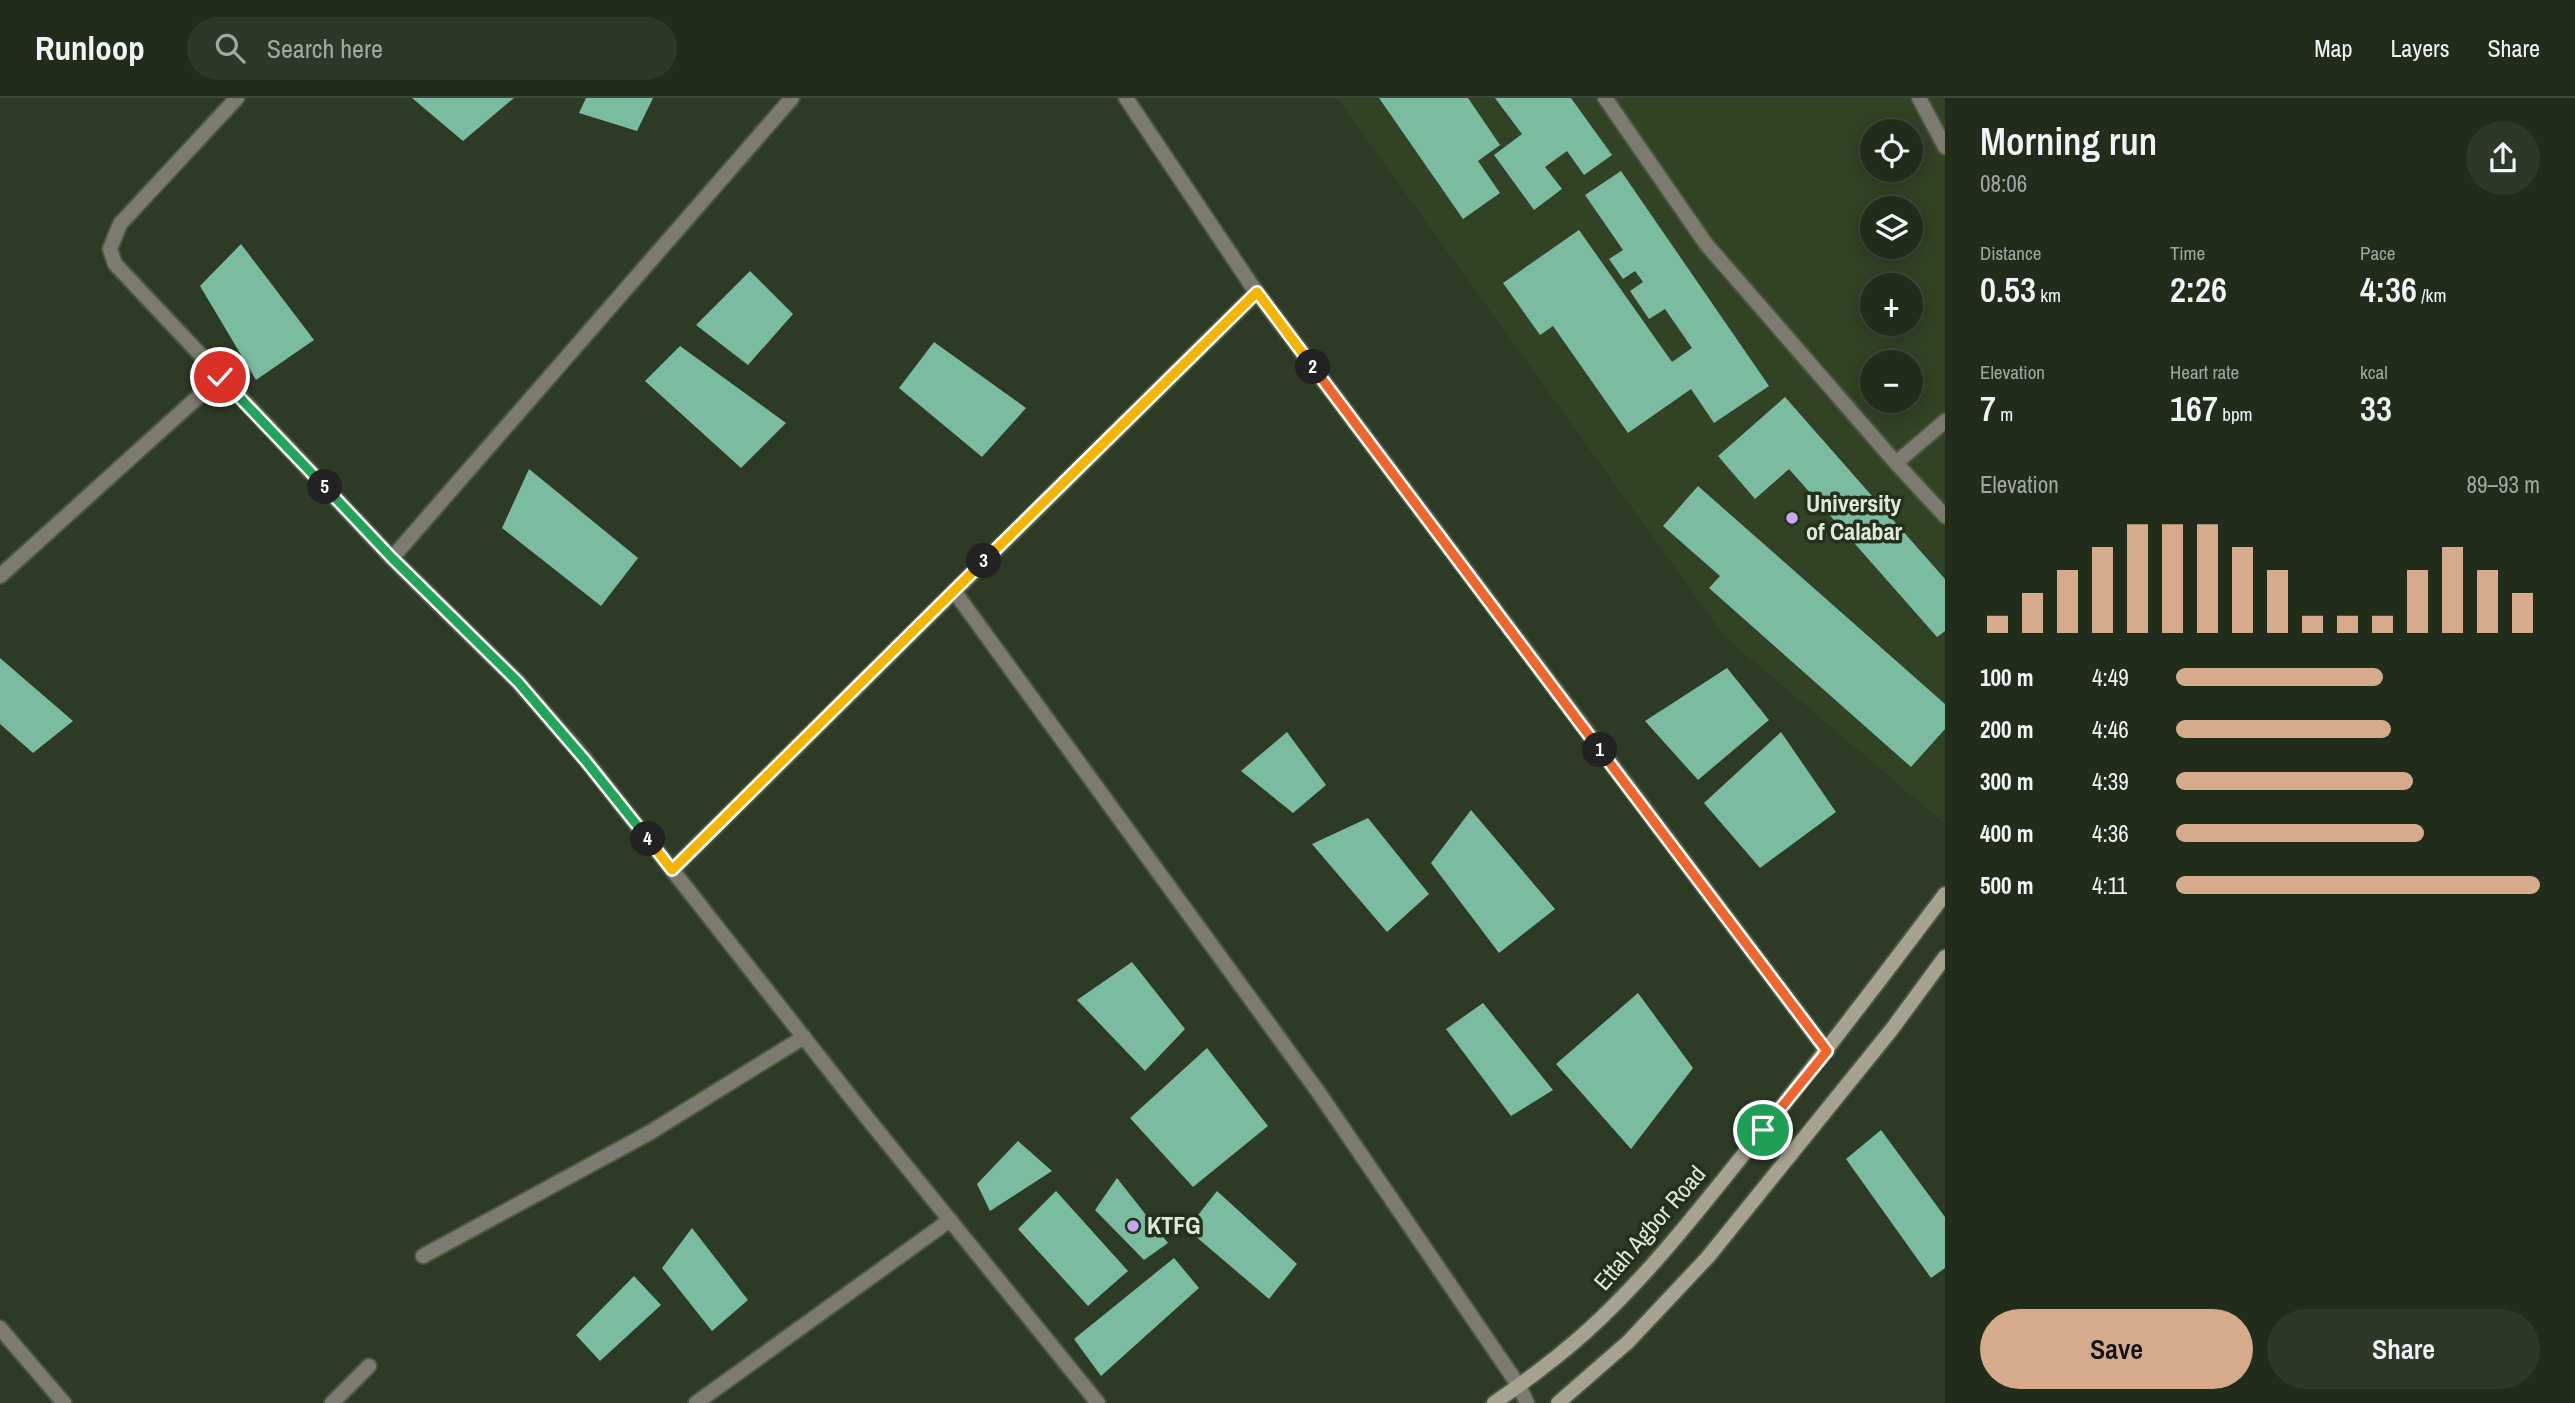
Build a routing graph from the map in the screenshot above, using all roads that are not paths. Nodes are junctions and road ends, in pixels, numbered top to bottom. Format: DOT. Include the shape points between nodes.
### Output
graph roads {
  1 [pos="237,98"];
  2 [pos="792,98"];
  3 [pos="1126,98"];
  4 [pos="1605,98"];
  5 [pos="1919,98"];
  6 [pos="1945,147"];
  7 [pos="1257,292"];
  8 [pos="220,377"];
  9 [pos="1945,421"];
  10 [pos="1896,463"];
  11 [pos="1945,516"];
  12 [pos="392,558"];
  13 [pos="0,576"];
  14 [pos="954,591"];
  15 [pos="672,870"];
  16 [pos="1945,894"];
  17 [pos="1945,957"];
  18 [pos="804,1037"];
  19 [pos="1827,1051"];
  20 [pos="950,1220"];
  21 [pos="423,1256"];
  22 [pos="0,1328"];
  23 [pos="369,1366"];
  24 [pos="1519,1386"];
  25 [pos="64,1403"];
  26 [pos="332,1403"];
  27 [pos="696,1403"];
  28 [pos="1098,1403"];
  29 [pos="1494,1403"];
  30 [pos="1527,1403"];
  31 [pos="1558,1403"];
  1 -- 8 [label="street" via="120,224 110,249 115,264"];
  2 -- 12 [label="street"];
  3 -- 7 [label="street"];
  4 -- 10 [label="street" via="1706,244"];
  5 -- 6 [label="street"];
  7 -- 14 [label="street"];
  7 -- 19 [label="street"];
  8 -- 12 [label="street"];
  8 -- 13 [label="street"];
  9 -- 10 [label="street"];
  10 -- 11 [label="street"];
  12 -- 15 [label="street" via="518,682"];
  14 -- 15 [label="street"];
  14 -- 24 [label="street" via="1319,1093"];
  15 -- 18 [label="street"];
  16 -- 19 [label="main road, Ettah Agbor Road"];
  17 -- 31 [label="main road" via="1708,1257 1628,1342"];
  18 -- 20 [label="street"];
  18 -- 21 [label="street" via="649,1133"];
  19 -- 24 [label="main road, Ettah Agbor Road" via="1641,1276 1587,1332"];
  20 -- 27 [label="street"];
  20 -- 28 [label="street"];
  22 -- 25 [label="street"];
  23 -- 26 [label="street"];
  24 -- 29 [label="main road, Ettah Agbor Road"];
  24 -- 30 [label="street"];
}
